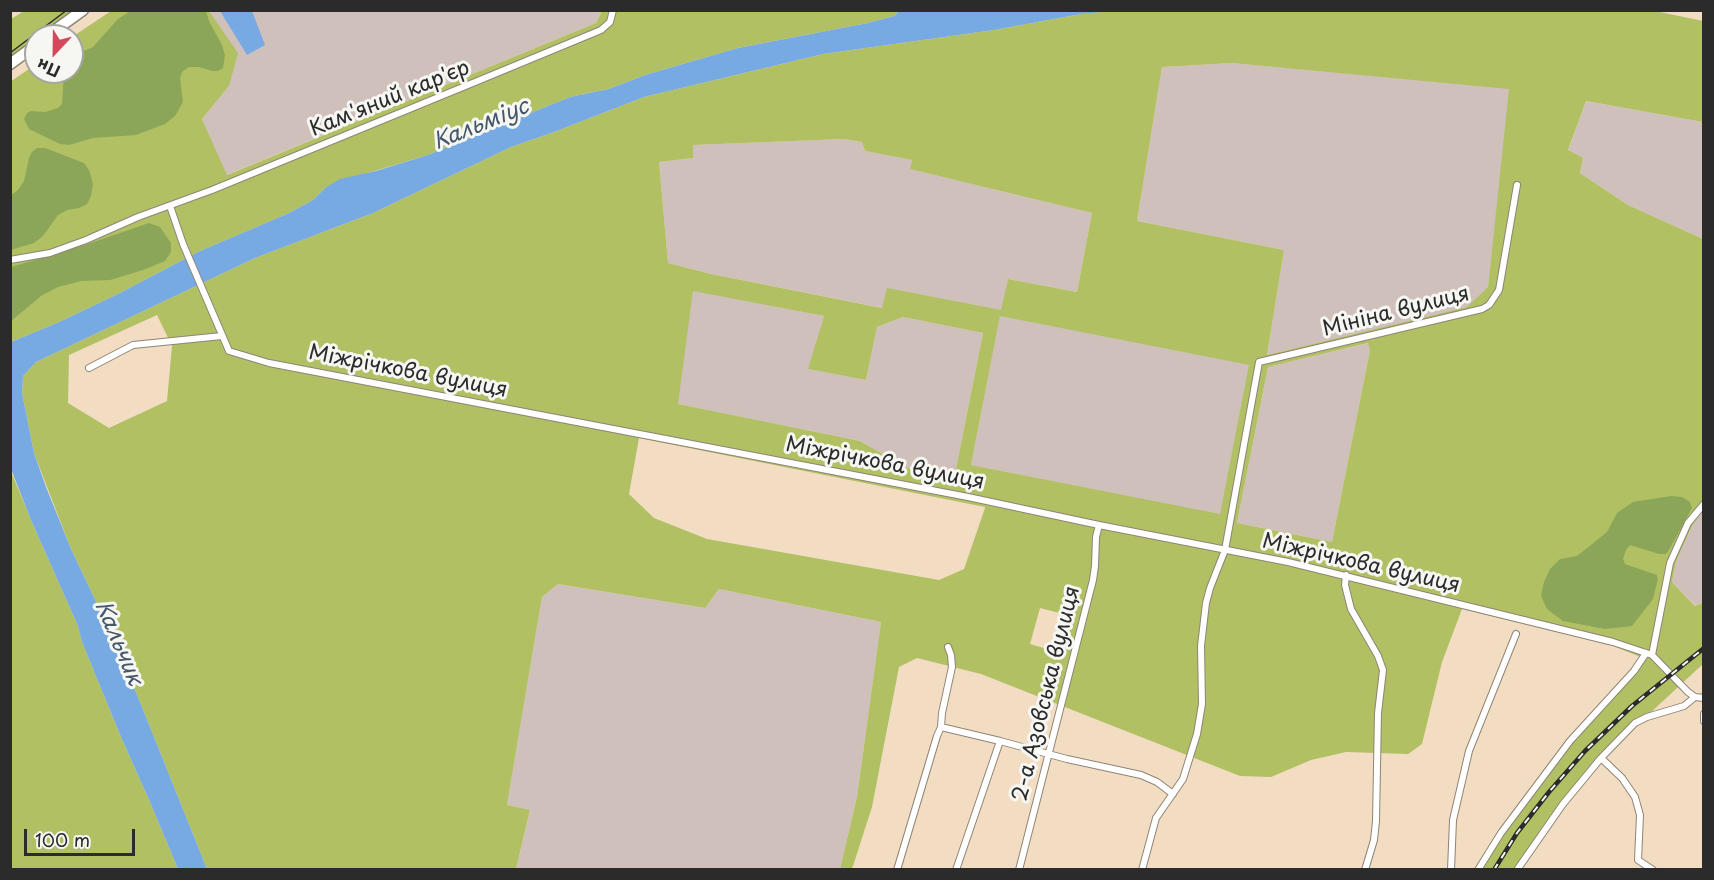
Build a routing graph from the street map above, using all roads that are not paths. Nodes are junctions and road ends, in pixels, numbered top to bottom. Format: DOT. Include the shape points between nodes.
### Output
graph roads {
  1 [pos="83,10"];
  2 [pos="613,10"];
  3 [pos="64,24"];
  4 [pos="24,54"];
  5 [pos="10,64"];
  6 [pos="1517,185"];
  7 [pos="170,206"];
  8 [pos="10,260"];
  9 [pos="222,336"];
  10 [pos="89,368"];
  11 [pos="1704,504"];
  12 [pos="1099,525"];
  13 [pos="1225,550"];
  14 [pos="1346,575"];
  15 [pos="1516,634"];
  16 [pos="948,647"];
  17 [pos="1649,654"];
  18 [pos="1695,697"];
  19 [pos="1704,698"];
  20 [pos="1704,714"];
  21 [pos="1704,721"];
  22 [pos="941,727"];
  23 [pos="1000,741"];
  24 [pos="1048,754"];
  25 [pos="1601,758"];
  26 [pos="1173,794"];
  27 [pos="897,870"];
  28 [pos="956,870"];
  29 [pos="1019,870"];
  30 [pos="1143,870"];
  31 [pos="1365,870"];
  32 [pos="1451,870"];
  33 [pos="1478,870"];
  34 [pos="1517,870"];
  35 [pos="1653,870"];
  1 -- 3 [label="highway"];
  2 -- 7 [label="street, Кам'яний кар'єр" via="610,22 601,30"];
  4 -- 5 [label="highway"];
  6 -- 13 [label="street, Мініна вулиця" via="1499,290 1489,305 1259,362"];
  7 -- 8 [label="street, Кам'яний кар'єр" via="50,253"];
  7 -- 9 [label="street"];
  9 -- 10 [label="street" via="133,345"];
  9 -- 12 [label="street, Міжрічкова вулиця" via="229,351 269,363 957,494"];
  11 -- 17 [label="street" via="1688,523 1670,563"];
  12 -- 13 [label="street, Міжрічкова вулиця"];
  12 -- 24 [label="street, 2-а Азовська вулиця" via="1093,580"];
  13 -- 14 [label="street, Міжрічкова вулиця"];
  13 -- 26 [label="street" via="1210,588 1203,627 1200,717 1187,767"];
  14 -- 17 [label="street, Міжрічкова вулиця"];
  14 -- 31 [label="street" via="1351,609 1383,670 1377,722 1376,821"];
  15 -- 32 [label="street" via="1469,751 1453,820"];
  16 -- 22 [label="street" via="952,667"];
  17 -- 18 [label="street, Міжрічкова вулиця"];
  17 -- 33 [label="street" via="1570,741"];
  18 -- 19 [label="street"];
  18 -- 25 [label="street" via="1684,706 1635,723"];
  20 -- 21 [label="street"];
  22 -- 23 [label="street"];
  22 -- 27 [label="street"];
  23 -- 24 [label="street"];
  23 -- 28 [label="street"];
  24 -- 26 [label="street" via="1141,775"];
  24 -- 29 [label="street, 2-а Азовська вулиця"];
  25 -- 34 [label="street"];
  25 -- 35 [label="street" via="1622,778 1635,798 1640,815 1638,860"];
  26 -- 30 [label="street" via="1156,818"];
}
